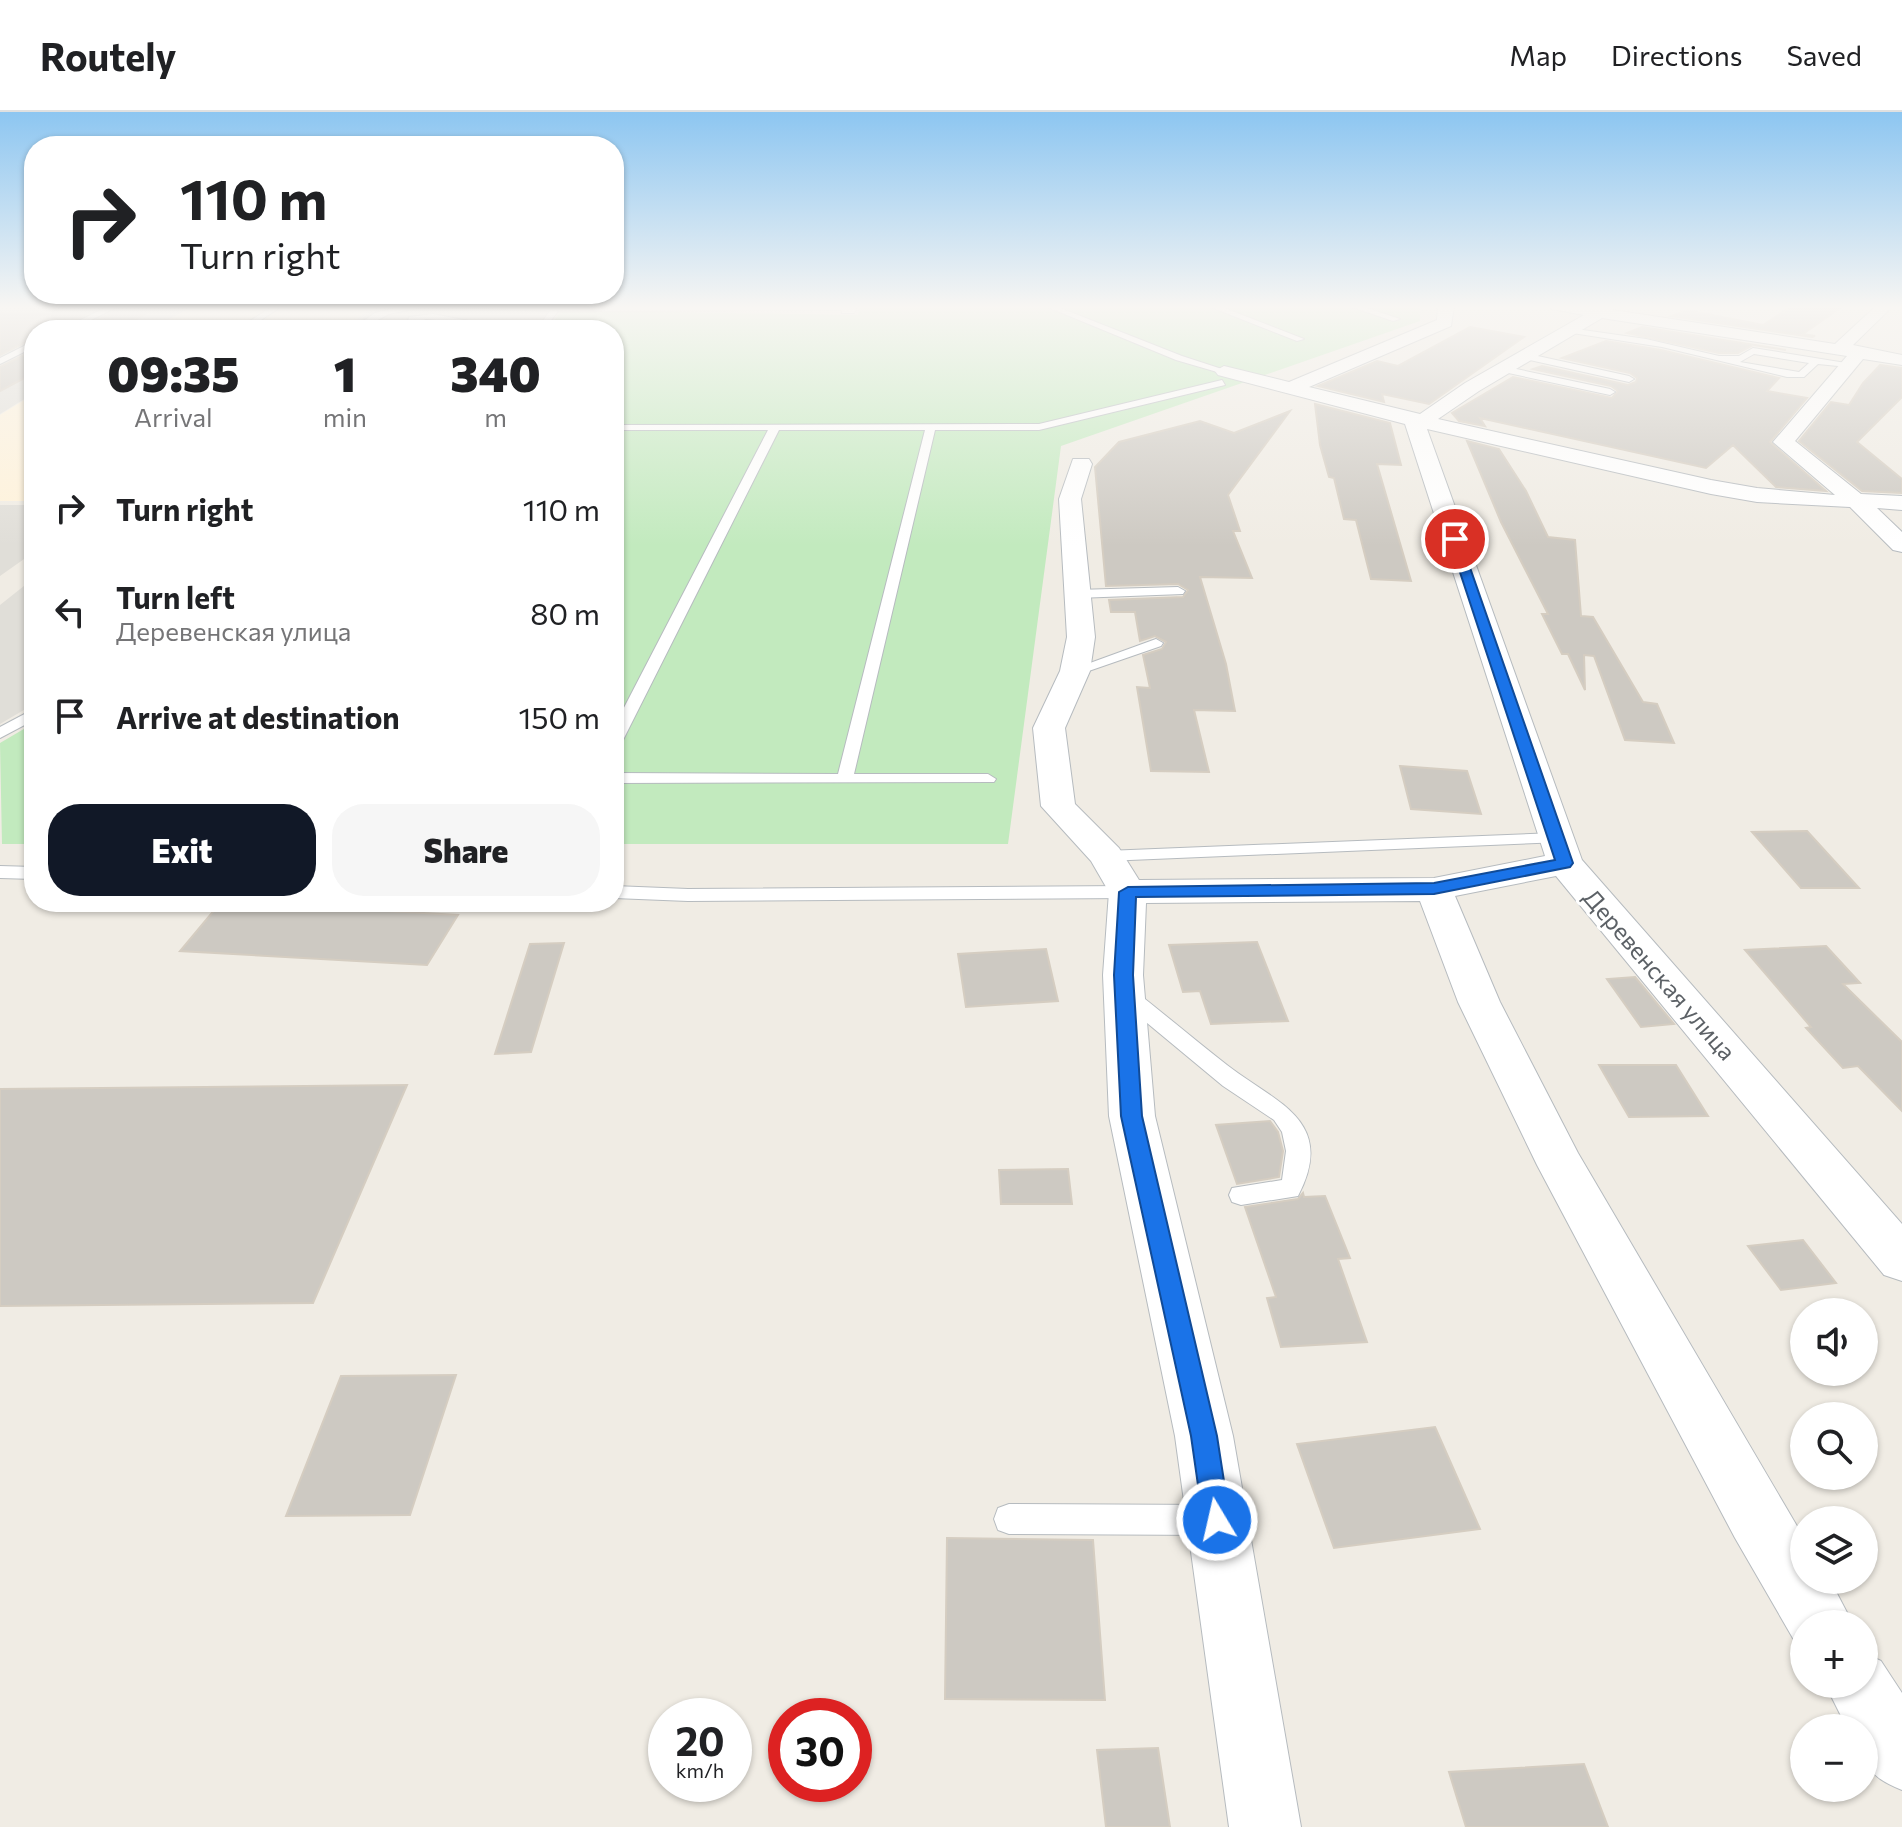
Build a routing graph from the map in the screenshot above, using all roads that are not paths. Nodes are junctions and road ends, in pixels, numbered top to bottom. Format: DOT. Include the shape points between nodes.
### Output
graph roads {
  1 [pos="1190,386"];
  2 [pos="1286,386"];
  3 [pos="1476,386"];
  4 [pos="1582,386"];
  5 [pos="1830,386"];
  6 [pos="1293,387"];
  7 [pos="1610,392"];
  8 [pos="1414,420"];
  9 [pos="624,427"];
  10 [pos="775,427"];
  11 [pos="931,427"];
  12 [pos="1081,464"];
  13 [pos="1855,500"];
  14 [pos="1902,503"];
  15 [pos="1902,545"];
  16 [pos="1178,591"];
  17 [pos="1077,594"];
  18 [pos="1156,643"];
  19 [pos="1075,671"];
  20 [pos="24,720"];
  21 [pos="624,722"];
  22 [pos="0,733"];
  23 [pos="624,778"];
  24 [pos="845,779"];
  25 [pos="988,779"];
  26 [pos="1560,850"];
  27 [pos="0,872"];
  28 [pos="24,873"];
  29 [pos="1117,874"];
  30 [pos="1434,889"];
  31 [pos="624,892"];
  32 [pos="1124,993"];
  33 [pos="1241,1195"];
  34 [pos="1902,1260"];
  35 [pos="1009,1519"];
  36 [pos="1217,1520"];
  37 [pos="1812,1610"];
  38 [pos="1867,1698"];
  39 [pos="1902,1756"];
  40 [pos="1265,1827"];
  1 -- 11 [label="lane" via="1039,427"];
  2 -- 6 [label="street"];
  3 -- 8 [label="street" via="1425,419"];
  4 -- 7 [label="lane"];
  5 -- 13 [label="street" via="1783,442"];
  6 -- 8 [label="street"];
  8 -- 13 [label="street" via="1727,490"];
  8 -- 26 [label="street, Деревенская улица"];
  9 -- 10 [label="lane"];
  10 -- 11 [label="lane"];
  10 -- 21 [label="lane"];
  11 -- 24 [label="lane"];
  12 -- 17 [label="street" via="1070,499"];
  13 -- 14 [label="street"];
  13 -- 15 [label="street"];
  16 -- 17 [label="lane"];
  17 -- 19 [label="street" via="1081,637"];
  18 -- 19 [label="lane"];
  19 -- 29 [label="street" via="1049,728 1058,806"];
  20 -- 22 [label="lane"];
  23 -- 24 [label="lane"];
  24 -- 25 [label="lane"];
  26 -- 29 [label="lane"];
  26 -- 30 [label="street"];
  26 -- 34 [label="street, Деревенская улица"];
  27 -- 28 [label="lane"];
  29 -- 30 [label="street"];
  29 -- 31 [label="lane" via="703,895"];
  29 -- 32 [label="street"];
  30 -- 37 [label="street" via="1479,1002 1561,1165"];
  32 -- 33 [label="lane" via="1231,1080 1281,1112 1292,1130 1299,1172 1290,1189"];
  32 -- 36 [label="street" via="1132,1116 1204,1436"];
  35 -- 36 [label="lane"];
  36 -- 40 [label="street"];
  38 -- 39 [label="street"];
}
